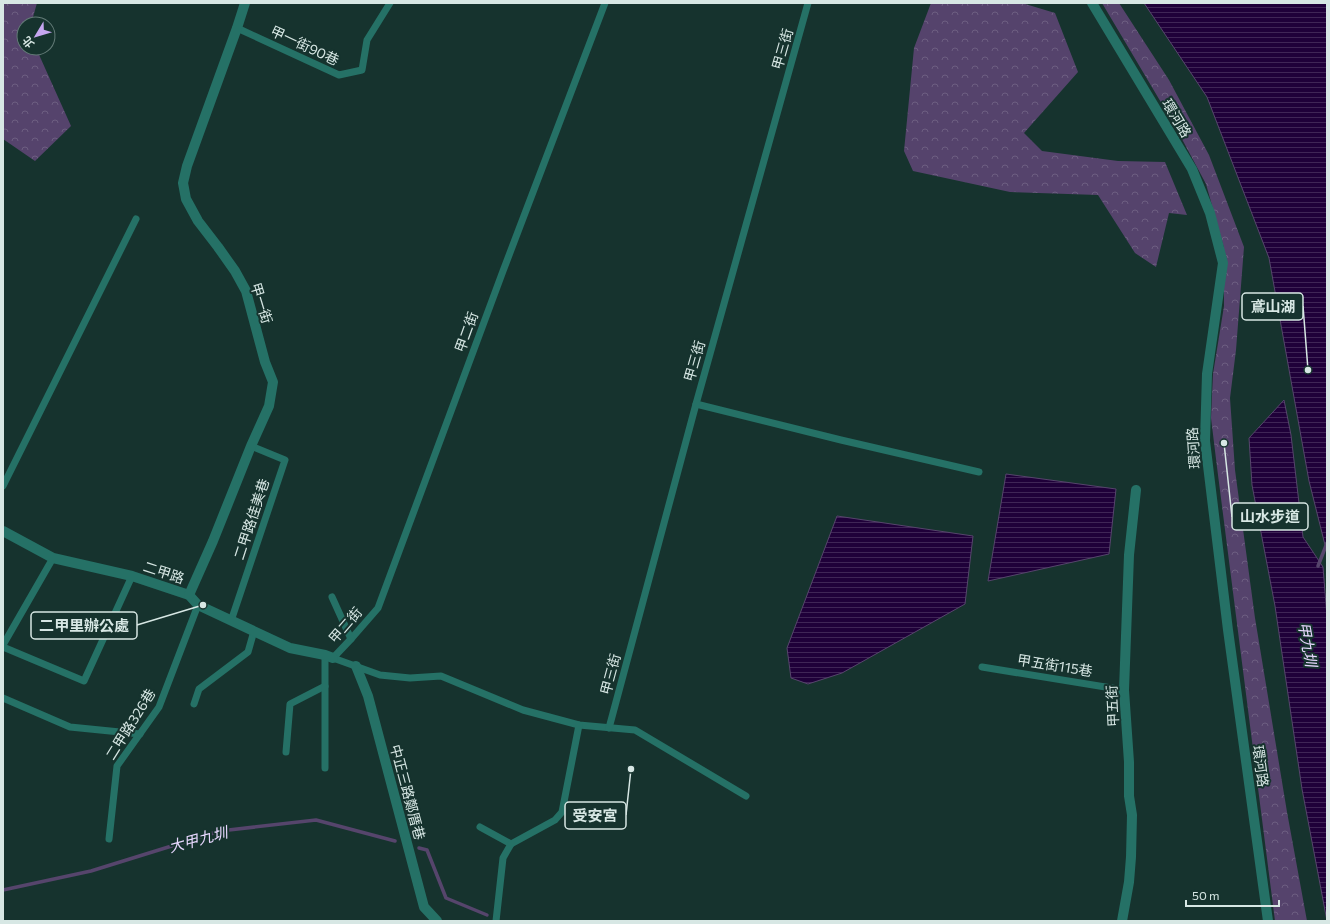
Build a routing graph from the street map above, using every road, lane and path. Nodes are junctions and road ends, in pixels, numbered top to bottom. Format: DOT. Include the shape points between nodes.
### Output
graph roads {
  1 [pos="245,3"];
  2 [pos="390,3"];
  3 [pos="605,3"];
  4 [pos="808,3"];
  5 [pos="1092,3"];
  6 [pos="237,28"];
  7 [pos="136,219"];
  8 [pos="696,404"];
  9 [pos="251,446"];
  10 [pos="979,472"];
  11 [pos="3,486"];
  12 [pos="1136,490"];
  13 [pos="3,531"];
  14 [pos="53,558"];
  15 [pos="132,576"];
  16 [pos="189,594"];
  17 [pos="332,597"];
  18 [pos="198,605"];
  19 [pos="231,621"];
  20 [pos="254,631"];
  21 [pos="351,639"];
  22 [pos="3,646"];
  23 [pos="329,657"];
  24 [pos="356,666"];
  25 [pos="982,667"];
  26 [pos="325,686"];
  27 [pos="1124,690"];
  28 [pos="3,698"];
  29 [pos="194,704"];
  30 [pos="579,725"];
  31 [pos="609,728"];
  32 [pos="140,734"];
  33 [pos="286,752"];
  34 [pos="325,768"];
  35 [pos="746,796"];
  36 [pos="480,826"];
  37 [pos="109,839"];
  38 [pos="511,844"];
  39 [pos="437,921"];
  40 [pos="496,921"];
  41 [pos="1122,921"];
  42 [pos="1268,921"];
  1 -- 6 [label="street, 甲一街"];
  2 -- 6 [label="lane, 甲一街90巷" via="367,40 362,70 339,75"];
  3 -- 21 [label="lane, 甲二街" via="378,608"];
  4 -- 8 [label="lane, 甲三街"];
  5 -- 42 [label="street, 環河路" via="1192,169 1210,213 1223,263 1207,374 1205,441"];
  6 -- 9 [label="street, 甲一街" via="183,183 186,199 198,221 218,246 246,291 273,382 269,406"];
  7 -- 11 [label="lane"];
  8 -- 10 [label="lane"];
  8 -- 31 [label="lane, 甲三街"];
  9 -- 16 [label="street, 甲一街"];
  9 -- 19 [label="lane, 二甲路佳美巷" via="285,460"];
  12 -- 27 [label="street, 甲五街" via="1129,554"];
  13 -- 14 [label="street, 二甲路"];
  14 -- 15 [label="street, 二甲路"];
  14 -- 22 [label="lane"];
  15 -- 16 [label="street, 二甲路"];
  15 -- 22 [label="lane" via="84,681"];
  16 -- 18 [label="street, 二甲路"];
  17 -- 21 [label="lane"];
  18 -- 19 [label="street, 二甲路"];
  18 -- 32 [label="lane, 二甲路326巷" via="159,708"];
  19 -- 20 [label="street, 二甲路"];
  20 -- 23 [label="street, 二甲路" via="290,648"];
  20 -- 29 [label="lane" via="248,652 199,689"];
  21 -- 23 [label="lane, 甲二街"];
  23 -- 24 [label="lane"];
  23 -- 26 [label="lane"];
  24 -- 30 [label="lane" via="380,675 410,678 441,676 523,710"];
  24 -- 39 [label="street, 中正三路鄭厝巷" via="368,696 424,907"];
  25 -- 27 [label="lane, 甲五街115巷"];
  26 -- 33 [label="lane" via="290,704"];
  26 -- 34 [label="lane"];
  27 -- 41 [label="street, 甲五街" via="1132,815 1129,882"];
  28 -- 32 [label="lane" via="70,727"];
  30 -- 31 [label="lane"];
  30 -- 38 [label="lane" via="562,812 555,820"];
  31 -- 35 [label="lane" via="635,730"];
  32 -- 37 [label="lane, 二甲路326巷" via="116,766"];
  36 -- 38 [label="lane"];
  38 -- 40 [label="lane" via="503,858"];
}
